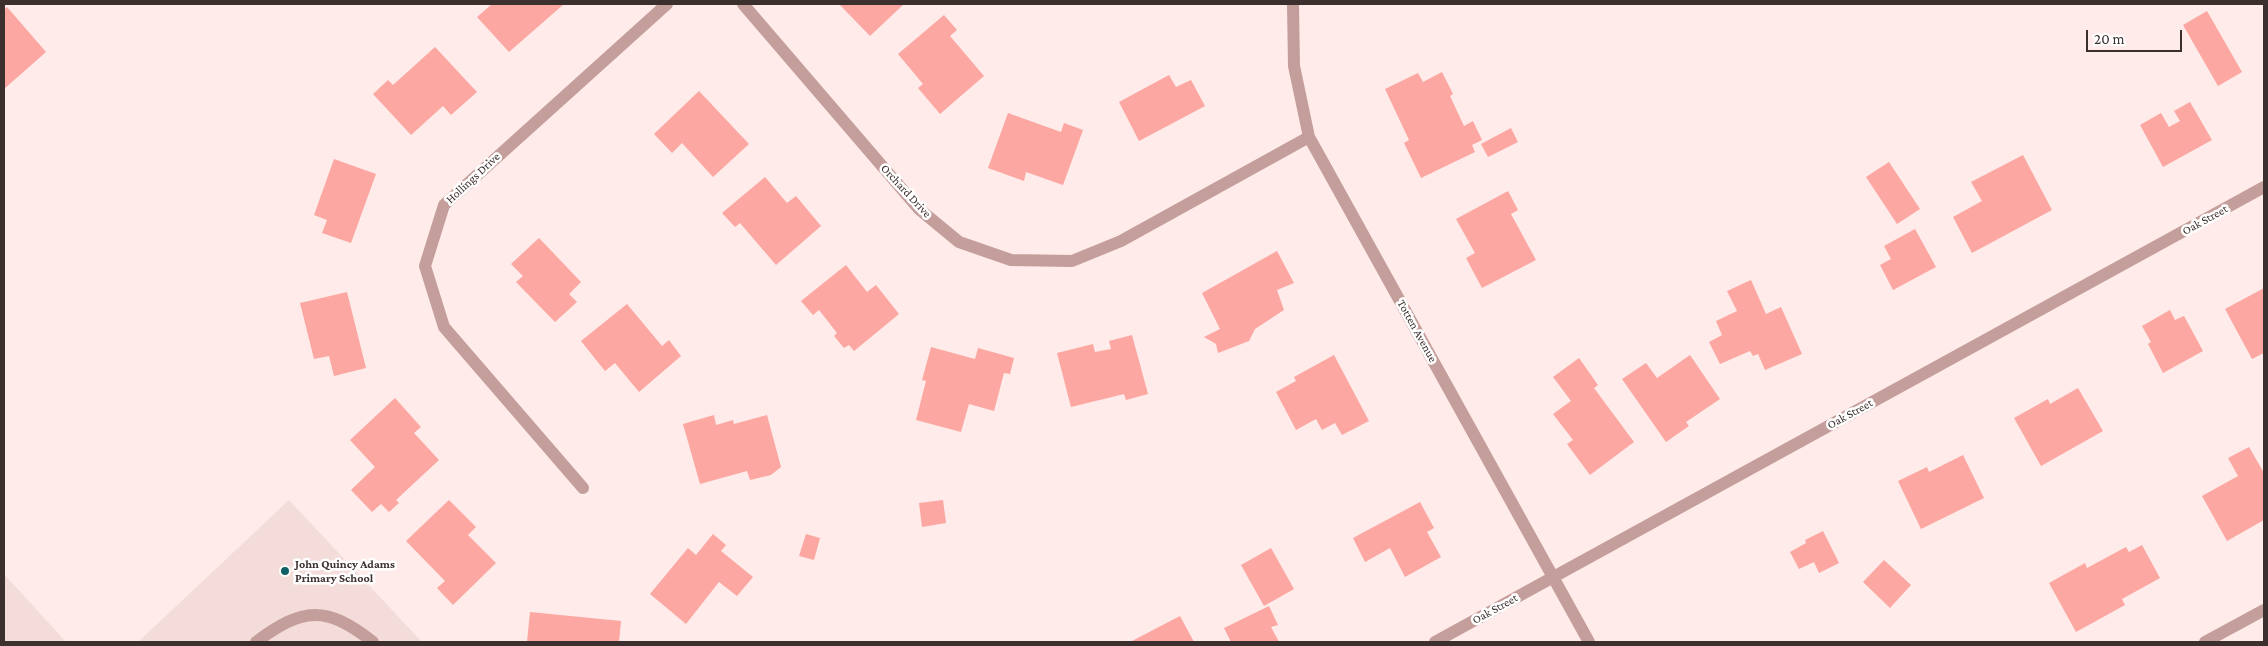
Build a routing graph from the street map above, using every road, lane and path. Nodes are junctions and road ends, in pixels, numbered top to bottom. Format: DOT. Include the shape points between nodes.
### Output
graph roads {
  1 [pos="667,4"];
  2 [pos="743,4"];
  3 [pos="1293,4"];
  4 [pos="1309,137"];
  5 [pos="2264,187"];
  6 [pos="583,488"];
  7 [pos="1553,576"];
  8 [pos="2264,610"];
  9 [pos="256,642"];
  10 [pos="373,642"];
  11 [pos="1435,642"];
  12 [pos="1589,642"];
  13 [pos="2205,642"];
  1 -- 6 [label="street, Hollings Drive" via="444,205 425,266 444,327"];
  2 -- 4 [label="street, Orchard Drive" via="919,209 959,242 1011,260 1072,261 1121,241"];
  3 -- 4 [label="street, Totten Avenue" via="1294,66"];
  4 -- 7 [label="street, Totten Avenue"];
  5 -- 7 [label="street, Oak Street"];
  7 -- 11 [label="street, Oak Street"];
  7 -- 12 [label="street, Totten Avenue"];
  8 -- 13 [label="street"];
  9 -- 10 [label="street" via="276,627 300,616 325,616 350,624"];
}
